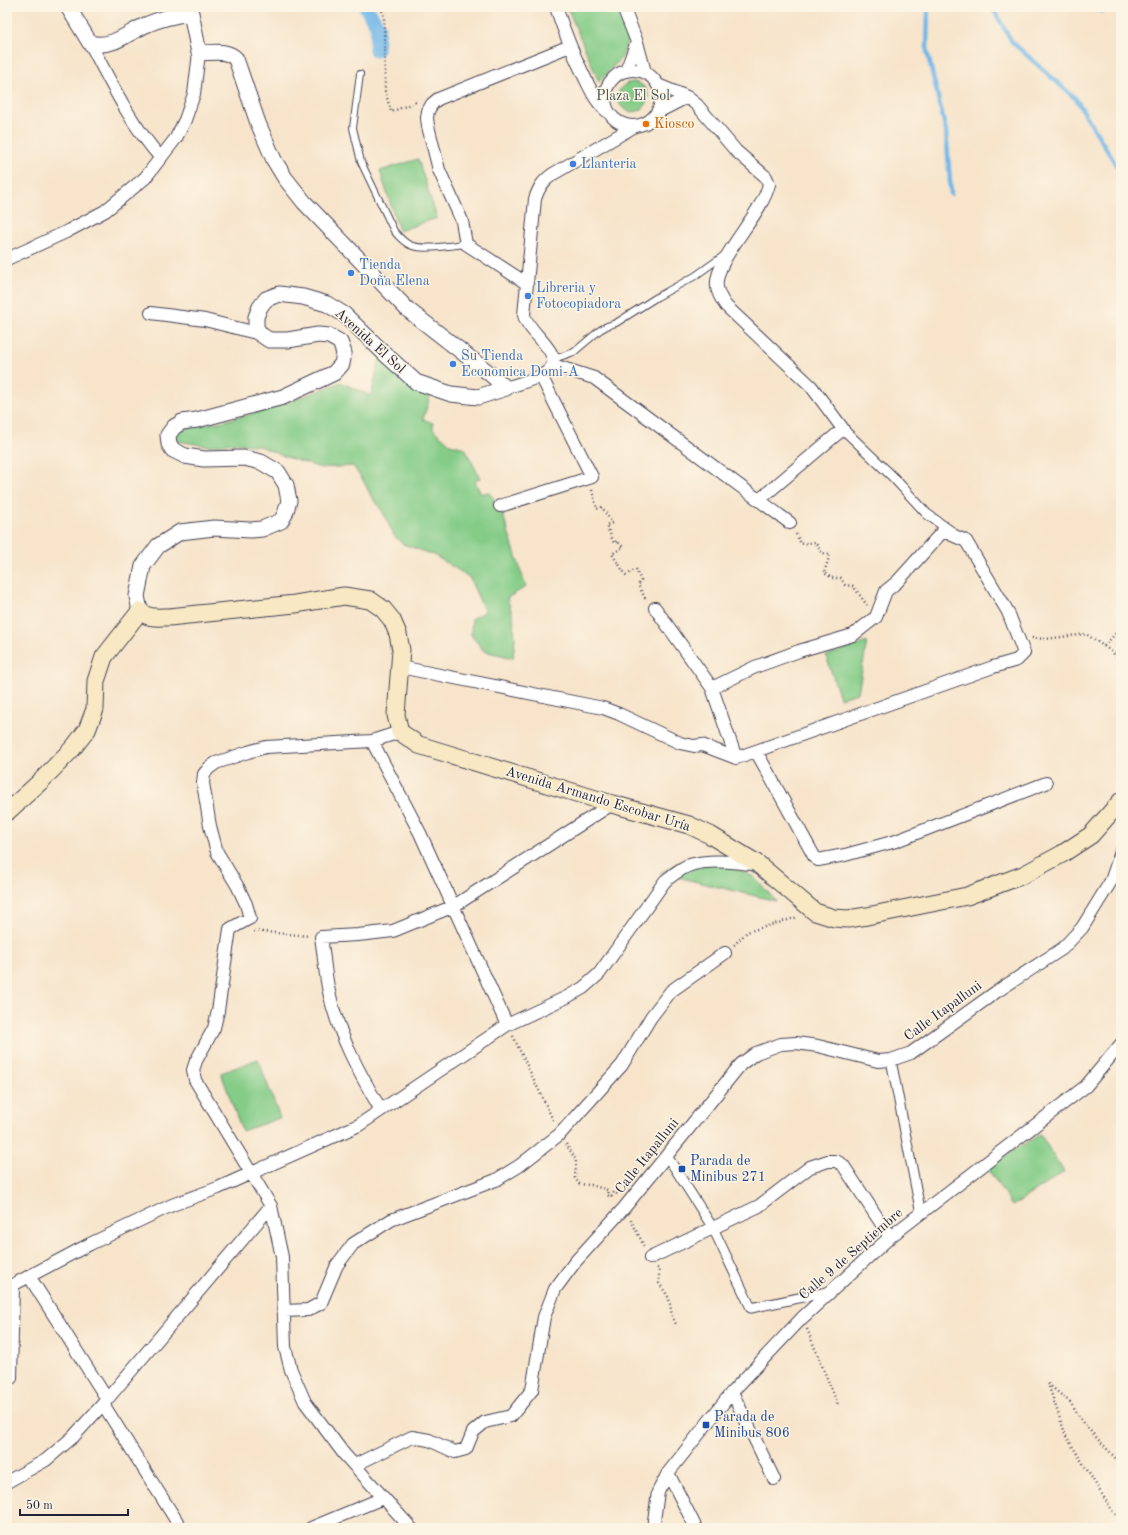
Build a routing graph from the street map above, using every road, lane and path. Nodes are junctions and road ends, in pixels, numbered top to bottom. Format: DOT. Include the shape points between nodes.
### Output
graph roads {
  1 [pos="68,7"];
  2 [pos="380,7"];
  3 [pos="556,7"];
  4 [pos="623,7"];
  5 [pos="191,10"];
  6 [pos="636,42"];
  7 [pos="90,43"];
  8 [pos="570,46"];
  9 [pos="199,53"];
  10 [pos="626,70"];
  11 [pos="645,72"];
  12 [pos="360,74"];
  13 [pos="658,85"];
  14 [pos="687,96"];
  15 [pos="600,99"];
  16 [pos="658,112"];
  17 [pos="427,118"];
  18 [pos="614,118"];
  19 [pos="635,126"];
  20 [pos="604,145"];
  21 [pos="161,158"];
  22 [pos="466,244"];
  23 [pos="730,252"];
  24 [pos="7,259"];
  25 [pos="526,283"];
  26 [pos="151,314"];
  27 [pos="260,334"];
  28 [pos="554,362"];
  29 [pos="541,376"];
  30 [pos="506,388"];
  31 [pos="843,429"];
  32 [pos="588,478"];
  33 [pos="759,500"];
  34 [pos="500,506"];
  35 [pos="790,523"];
  36 [pos="966,541"];
  37 [pos="655,608"];
  38 [pos="140,611"];
  39 [pos="876,617"];
  40 [pos="1121,626"];
  41 [pos="1104,646"];
  42 [pos="1024,653"];
  43 [pos="1121,661"];
  44 [pos="400,667"];
  45 [pos="712,688"];
  46 [pos="400,732"];
  47 [pos="372,740"];
  48 [pos="756,751"];
  49 [pos="736,758"];
  50 [pos="1046,783"];
  51 [pos="1121,802"];
  52 [pos="612,804"];
  53 [pos="7,812"];
  54 [pos="1121,852"];
  55 [pos="758,864"];
  56 [pos="454,906"];
  57 [pos="815,912"];
  58 [pos="230,929"];
  59 [pos="322,937"];
  60 [pos="725,953"];
  61 [pos="507,1025"];
  62 [pos="1121,1044"];
  63 [pos="891,1060"];
  64 [pos="381,1110"];
  65 [pos="560,1134"];
  66 [pos="667,1156"];
  67 [pos="251,1173"];
  68 [pos="271,1206"];
  69 [pos="921,1214"];
  70 [pos="713,1228"];
  71 [pos="890,1237"];
  72 [pos="650,1258"];
  73 [pos="29,1276"];
  74 [pos="10,1287"];
  75 [pos="833,1290"];
  76 [pos="284,1310"];
  77 [pos="802,1318"];
  78 [pos="11,1378"];
  79 [pos="732,1392"];
  80 [pos="105,1402"];
  81 [pos="838,1405"];
  82 [pos="355,1464"];
  83 [pos="1121,1464"];
  84 [pos="668,1473"];
  85 [pos="774,1479"];
  86 [pos="7,1482"];
  87 [pos="383,1498"];
  88 [pos="1121,1519"];
  89 [pos="181,1528"];
  90 [pos="311,1528"];
  91 [pos="411,1528"];
  92 [pos="653,1528"];
  93 [pos="696,1528"];
  1 -- 7 [label="street"];
  2 -- 17 [label="path" via="384,17 385,91 391,112 420,100"];
  3 -- 8 [label="street"];
  4 -- 6 [label="street"];
  5 -- 7 [label="street" via="147,24 108,44"];
  5 -- 9 [label="street"];
  6 -- 10 [label="street"];
  6 -- 11 [label="street"];
  7 -- 21 [label="street" via="122,105 144,139"];
  8 -- 15 [label="street"];
  8 -- 17 [label="street" via="438,99 432,104"];
  9 -- 21 [label="street" via="194,94 187,114 176,138"];
  9 -- 30 [label="street" via="232,54 274,160 304,202 406,309"];
  10 -- 11 [label="street"];
  10 -- 15 [label="street" via="609,84"];
  11 -- 13 [label="street"];
  12 -- 22 [label="lane" via="353,128 361,162 394,231 401,240 412,246"];
  13 -- 14 [label="street"];
  13 -- 16 [label="street" via="661,103"];
  14 -- 16 [label="street"];
  14 -- 23 [label="street" via="736,151 766,177 769,184 765,198"];
  15 -- 18 [label="street" via="602,108"];
  16 -- 19 [label="street" via="644,124"];
  17 -- 22 [label="street" via="439,170 462,221"];
  18 -- 19 [label="street" via="626,125"];
  18 -- 20 [label="street"];
  19 -- 20 [label="street"];
  20 -- 25 [label="street" via="553,174 538,189"];
  21 -- 24 [label="street" via="145,178 105,211"];
  22 -- 25 [label="street"];
  23 -- 28 [label="lane" via="695,276 600,330 574,352"];
  23 -- 31 [label="street" via="718,275 717,286 726,306 811,386"];
  25 -- 28 [label="street" via="525,321 549,349"];
  26 -- 27 [label="street" via="205,320"];
  27 -- 30 [label="street, Avenida El Sol" via="256,327 256,317 266,299 279,294 304,297 327,304 345,315 416,382 451,394 478,397"];
  27 -- 38 [label="street, Avenida El Sol" via="269,340 329,336 340,342 344,353 342,364 334,373 283,397 182,422 168,435 169,444 173,450 185,456 204,459 244,458 261,462 278,472 286,485 289,501 285,514 281,521 262,529 214,528 180,532 158,546 143,566 137,596"];
  28 -- 29 [label="street, Avenida El Sol"];
  28 -- 33 [label="street" via="594,378"];
  29 -- 30 [label="street, Avenida El Sol"];
  29 -- 32 [label="street" via="592,477"];
  31 -- 33 [label="street"];
  31 -- 36 [label="street" via="927,514"];
  32 -- 34 [label="street"];
  32 -- 37 [label="path" via="597,508 602,507 612,522 606,525 614,543 617,541 624,548 612,554 626,574 636,569 641,581 638,585 645,598 651,595"];
  33 -- 35 [label="street"];
  35 -- 39 [label="path" via="801,544 815,542 822,553 830,554 824,573 832,578 841,578 845,585 853,586"];
  36 -- 39 [label="street" via="943,531 886,591"];
  36 -- 42 [label="street" via="1008,612"];
  37 -- 45 [label="street"];
  38 -- 44 [label="main road" via="145,616 169,617 344,596 370,600 383,609 392,620 401,650"];
  38 -- 53 [label="main road" via="104,657 96,681 95,709 87,730 40,782"];
  39 -- 45 [label="street" via="853,635 799,651"];
  40 -- 41 [label="path"];
  41 -- 42 [label="path" via="1086,634 1045,639 1030,638"];
  41 -- 43 [label="path"];
  42 -- 48 [label="street" via="1017,660"];
  44 -- 46 [label="main road" via="396,715"];
  44 -- 49 [label="street" via="603,708 680,743 702,745"];
  45 -- 49 [label="street"];
  46 -- 47 [label="street"];
  46 -- 52 [label="main road, Avenida Armando Escobar Uría" via="419,745"];
  47 -- 56 [label="street"];
  47 -- 58 [label="street" via="266,747 216,763 204,774 203,783 210,826 217,852 238,887 250,918"];
  48 -- 49 [label="street"];
  48 -- 50 [label="street" via="818,860 896,841"];
  51 -- 57 [label="main road, Avenida Armando Escobar Uría" via="1091,834 1062,854 1023,875 966,896 848,919"];
  52 -- 55 [label="main road, Avenida Armando Escobar Uría" via="689,825"];
  52 -- 56 [label="street"];
  54 -- 63 [label="street, Calle Itapalluni" via="1111,881 1082,928 1062,949 996,992 911,1053"];
  55 -- 57 [label="main road, Avenida Armando Escobar Uría"];
  55 -- 61 [label="street" via="714,862 694,864 680,870 665,881 599,974 583,988 567,997"];
  56 -- 59 [label="street" via="393,931"];
  56 -- 61 [label="street"];
  57 -- 60 [label="path" via="747,932"];
  58 -- 59 [label="path"];
  58 -- 67 [label="street" via="214,1028 193,1070 195,1080"];
  59 -- 64 [label="street" via="329,992 342,1036"];
  60 -- 65 [label="street" via="671,991 651,1017 622,1065"];
  61 -- 64 [label="street"];
  61 -- 65 [label="path"];
  62 -- 69 [label="street, Calle 9 de Septiembre" via="1086,1086"];
  63 -- 66 [label="street, Calle Itapalluni" via="878,1061 796,1043 781,1044 756,1053 741,1064"];
  63 -- 69 [label="street"];
  64 -- 67 [label="street" via="359,1125"];
  65 -- 76 [label="street" via="519,1166 496,1180 384,1224 353,1244 338,1265 321,1303 308,1310"];
  66 -- 70 [label="street"];
  66 -- 82 [label="street, Calle Itapalluni" via="575,1262 555,1289 544,1317 532,1390 511,1416 485,1422 474,1432 466,1449 455,1452 429,1440 412,1437"];
  67 -- 68 [label="street"];
  67 -- 73 [label="street" via="172,1205"];
  68 -- 76 [label="street" via="282,1257"];
  68 -- 80 [label="street"];
  69 -- 71 [label="street, Calle 9 de Septiembre"];
  70 -- 71 [label="street" via="759,1206 810,1167 836,1161 843,1165"];
  70 -- 72 [label="street"];
  70 -- 75 [label="street" via="751,1308"];
  71 -- 75 [label="street, Calle 9 de Septiembre"];
  73 -- 74 [label="street"];
  73 -- 80 [label="street"];
  74 -- 78 [label="street"];
  75 -- 77 [label="street, Calle 9 de Septiembre"];
  76 -- 82 [label="street" via="286,1347 291,1370 305,1402 344,1454"];
  77 -- 79 [label="street, Calle 9 de Septiembre"];
  77 -- 81 [label="path"];
  79 -- 84 [label="street, Calle 9 de Septiembre"];
  79 -- 85 [label="street"];
  80 -- 86 [label="street" via="73,1437 46,1460"];
  80 -- 89 [label="street"];
  82 -- 87 [label="street"];
  83 -- 88 [label="path" via="1083,1423 1070,1402 1048,1384 1066,1436 1113,1512"];
  84 -- 92 [label="street, Calle 9 de Septiembre" via="658,1492"];
  84 -- 93 [label="street"];
  87 -- 90 [label="street"];
  87 -- 91 [label="street"];
}
